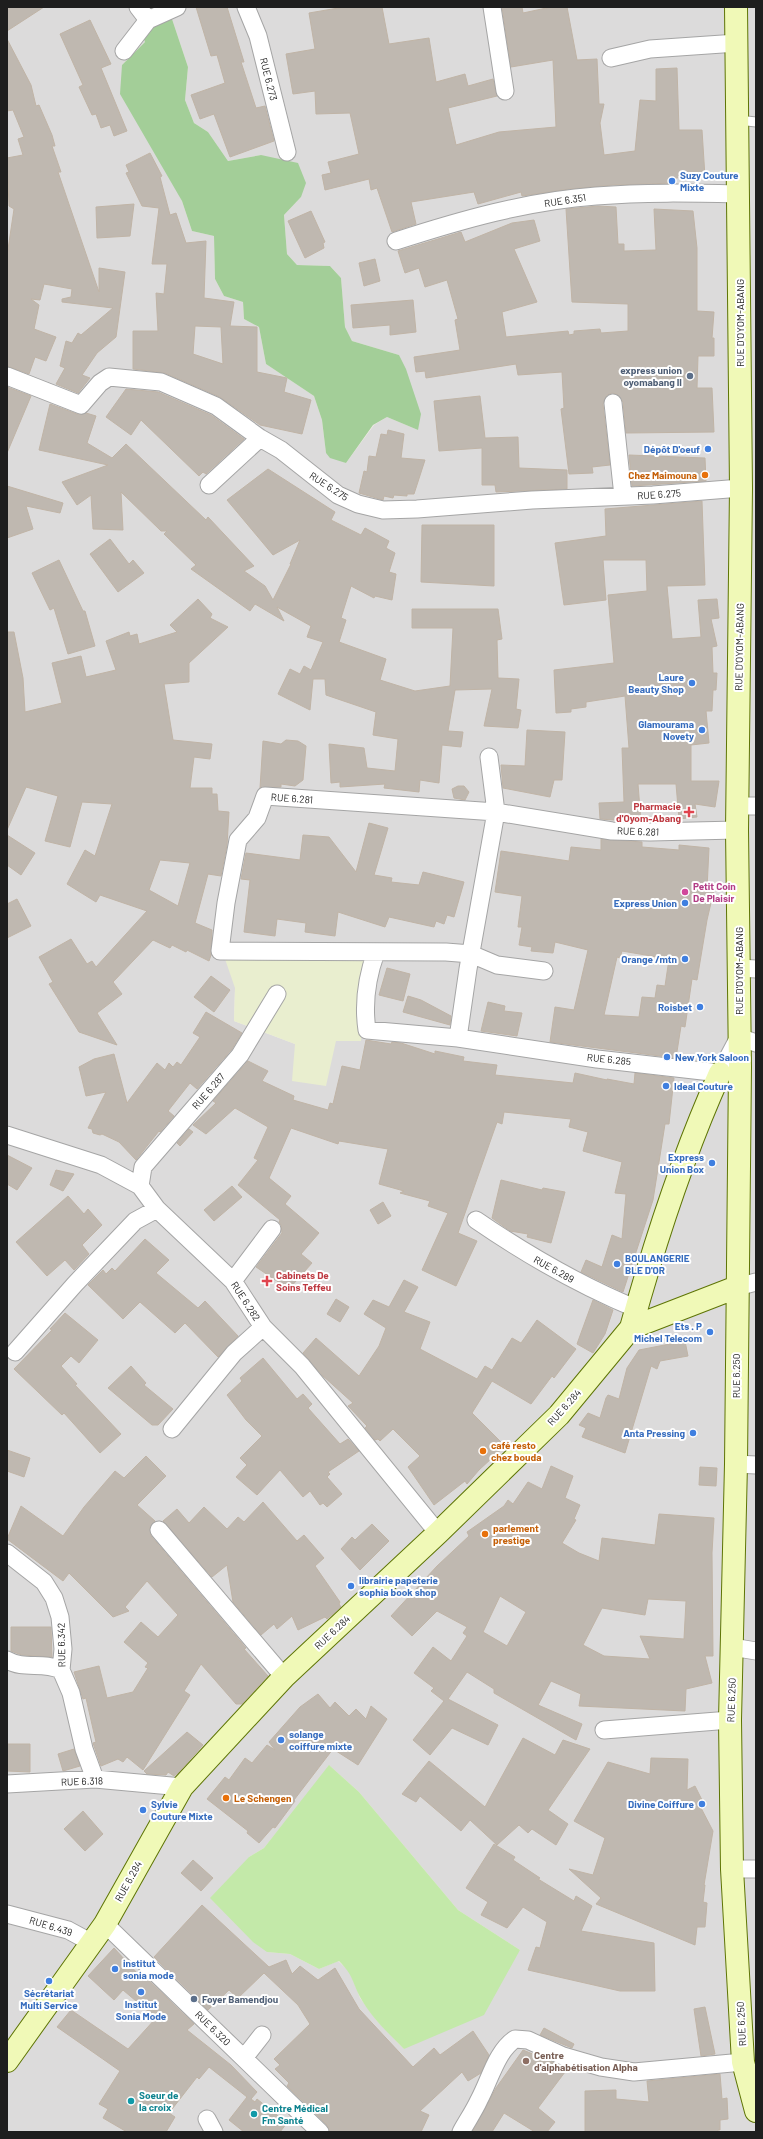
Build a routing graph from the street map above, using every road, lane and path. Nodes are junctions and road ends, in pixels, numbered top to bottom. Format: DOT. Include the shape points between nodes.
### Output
graph roads {
  1 [pos="177,7"];
  2 [pos="246,7"];
  3 [pos="492,7"];
  4 [pos="736,7"];
  5 [pos="143,13"];
  6 [pos="737,43"];
  7 [pos="124,51"];
  8 [pos="611,58"];
  9 [pos="505,91"];
  10 [pos="747,121"];
  11 [pos="288,152"];
  12 [pos="739,194"];
  13 [pos="396,242"];
  14 [pos="7,376"];
  15 [pos="613,403"];
  16 [pos="260,438"];
  17 [pos="209,485"];
  18 [pos="741,488"];
  19 [pos="623,496"];
  20 [pos="489,757"];
  21 [pos="747,806"];
  22 [pos="496,812"];
  23 [pos="737,830"];
  24 [pos="376,952"];
  25 [pos="471,954"];
  26 [pos="748,969"];
  27 [pos="544,971"];
  28 [pos="277,994"];
  29 [pos="458,1038"];
  30 [pos="748,1040"];
  31 [pos="720,1073"];
  32 [pos="7,1135"];
  33 [pos="140,1186"];
  34 [pos="157,1209"];
  35 [pos="476,1220"];
  36 [pos="272,1229"];
  37 [pos="233,1281"];
  38 [pos="746,1284"];
  39 [pos="634,1318"];
  40 [pos="263,1327"];
  41 [pos="15,1352"];
  42 [pos="172,1428"];
  43 [pos="746,1464"];
  44 [pos="159,1530"];
  45 [pos="438,1533"];
  46 [pos="7,1553"];
  47 [pos="732,1647"];
  48 [pos="756,1651"];
  49 [pos="7,1660"];
  50 [pos="61,1670"];
  51 [pos="284,1677"];
  52 [pos="730,1720"];
  53 [pos="604,1730"];
  54 [pos="95,1778"];
  55 [pos="7,1784"];
  56 [pos="182,1787"];
  57 [pos="732,1869"];
  58 [pos="756,1869"];
  59 [pos="7,1914"];
  60 [pos="105,1924"];
  61 [pos="92,1943"];
  62 [pos="262,2035"];
  63 [pos="244,2058"];
  64 [pos="7,2061"];
  65 [pos="744,2062"];
  66 [pos="756,2112"];
  67 [pos="320,2132"];
  68 [pos="460,2132"];
  1 -- 5 [label="street"];
  2 -- 11 [label="street, RUE 6.273" via="258,36"];
  3 -- 9 [label="street"];
  4 -- 6 [label="main road, RUE D'OYOM-ABANG"];
  5 -- 7 [label="street"];
  6 -- 8 [label="street" via="650,49"];
  6 -- 10 [label="main road, RUE D'OYOM-ABANG"];
  10 -- 12 [label="main road, RUE D'OYOM-ABANG"];
  12 -- 13 [label="street, RUE 6.351" via="652,192 595,196 478,216"];
  12 -- 18 [label="main road, RUE D'OYOM-ABANG"];
  14 -- 16 [label="street, RUE 6.275" via="82,405 100,383 109,377 161,382 216,406"];
  15 -- 19 [label="street"];
  16 -- 17 [label="street"];
  16 -- 19 [label="street, RUE 6.275" via="281,450 338,495 358,504 383,510"];
  18 -- 19 [label="street, RUE 6.275"];
  18 -- 21 [label="main road, RUE D'OYOM-ABANG"];
  20 -- 22 [label="street"];
  21 -- 23 [label="main road, RUE D'OYOM-ABANG"];
  22 -- 23 [label="street, RUE 6.281" via="612,831"];
  22 -- 24 [label="street, RUE 6.281" via="265,796 256,818 238,840 220,951"];
  22 -- 25 [label="street"];
  23 -- 26 [label="main road, RUE D'OYOM-ABANG"];
  24 -- 25 [label="street, RUE 6.281" via="430,951"];
  24 -- 29 [label="street, RUE 6.285" via="368,974 365,1017 367,1030"];
  25 -- 27 [label="street, RUE 6.281" via="497,965"];
  25 -- 29 [label="street"];
  26 -- 30 [label="main road, RUE D'OYOM-ABANG"];
  28 -- 33 [label="street, RUE 6.287" via="240,1055 143,1167"];
  29 -- 31 [label="street, RUE 6.285" via="597,1059"];
  30 -- 31 [label="street"];
  30 -- 38 [label="main road, RUE D'OYOM-ABANG" via="740,1145"];
  31 -- 39 [label="main road" via="702,1114 657,1236"];
  32 -- 33 [label="street, RUE 6.282" via="101,1165"];
  33 -- 34 [label="street, RUE 6.282"];
  34 -- 37 [label="street, RUE 6.282"];
  34 -- 41 [label="street" via="135,1221"];
  35 -- 39 [label="street, RUE 6.289"];
  36 -- 37 [label="street"];
  37 -- 40 [label="street, RUE 6.282"];
  38 -- 39 [label="main road, RUE 6.284"];
  38 -- 43 [label="main road, RUE 6.250"];
  39 -- 45 [label="main road, RUE 6.284" via="559,1415"];
  40 -- 42 [label="street" via="234,1353"];
  40 -- 45 [label="street, RUE 6.282" via="307,1372"];
  43 -- 47 [label="main road, RUE 6.250"];
  44 -- 51 [label="street"];
  45 -- 51 [label="main road, RUE 6.284"];
  46 -- 50 [label="street, RUE 6.342" via="44,1582 54,1598 60,1617 63,1649"];
  47 -- 48 [label="street"];
  47 -- 52 [label="main road, RUE 6.250"];
  49 -- 50 [label="street" via="16,1665 52,1666"];
  50 -- 54 [label="street, RUE 6.342" via="71,1693 84,1749"];
  51 -- 56 [label="main road, RUE 6.284"];
  52 -- 53 [label="street"];
  52 -- 57 [label="main road, RUE 6.250"];
  54 -- 55 [label="street, RUE 6.318"];
  54 -- 56 [label="street, RUE 6.318"];
  56 -- 60 [label="main road, RUE 6.284"];
  57 -- 58 [label="street"];
  57 -- 65 [label="main road, RUE 6.250"];
  59 -- 61 [label="street, RUE 6.439" via="68,1930"];
  60 -- 61 [label="main road, RUE 6.284"];
  60 -- 63 [label="street, RUE 6.320"];
  61 -- 64 [label="main road, RUE 6.284"];
  62 -- 63 [label="street"];
  63 -- 67 [label="street, RUE 6.320"];
  65 -- 66 [label="main road, RUE 6.250"];
  65 -- 68 [label="street" via="634,2072 601,2067 563,2056 528,2040 515,2039 507,2044"];
}
